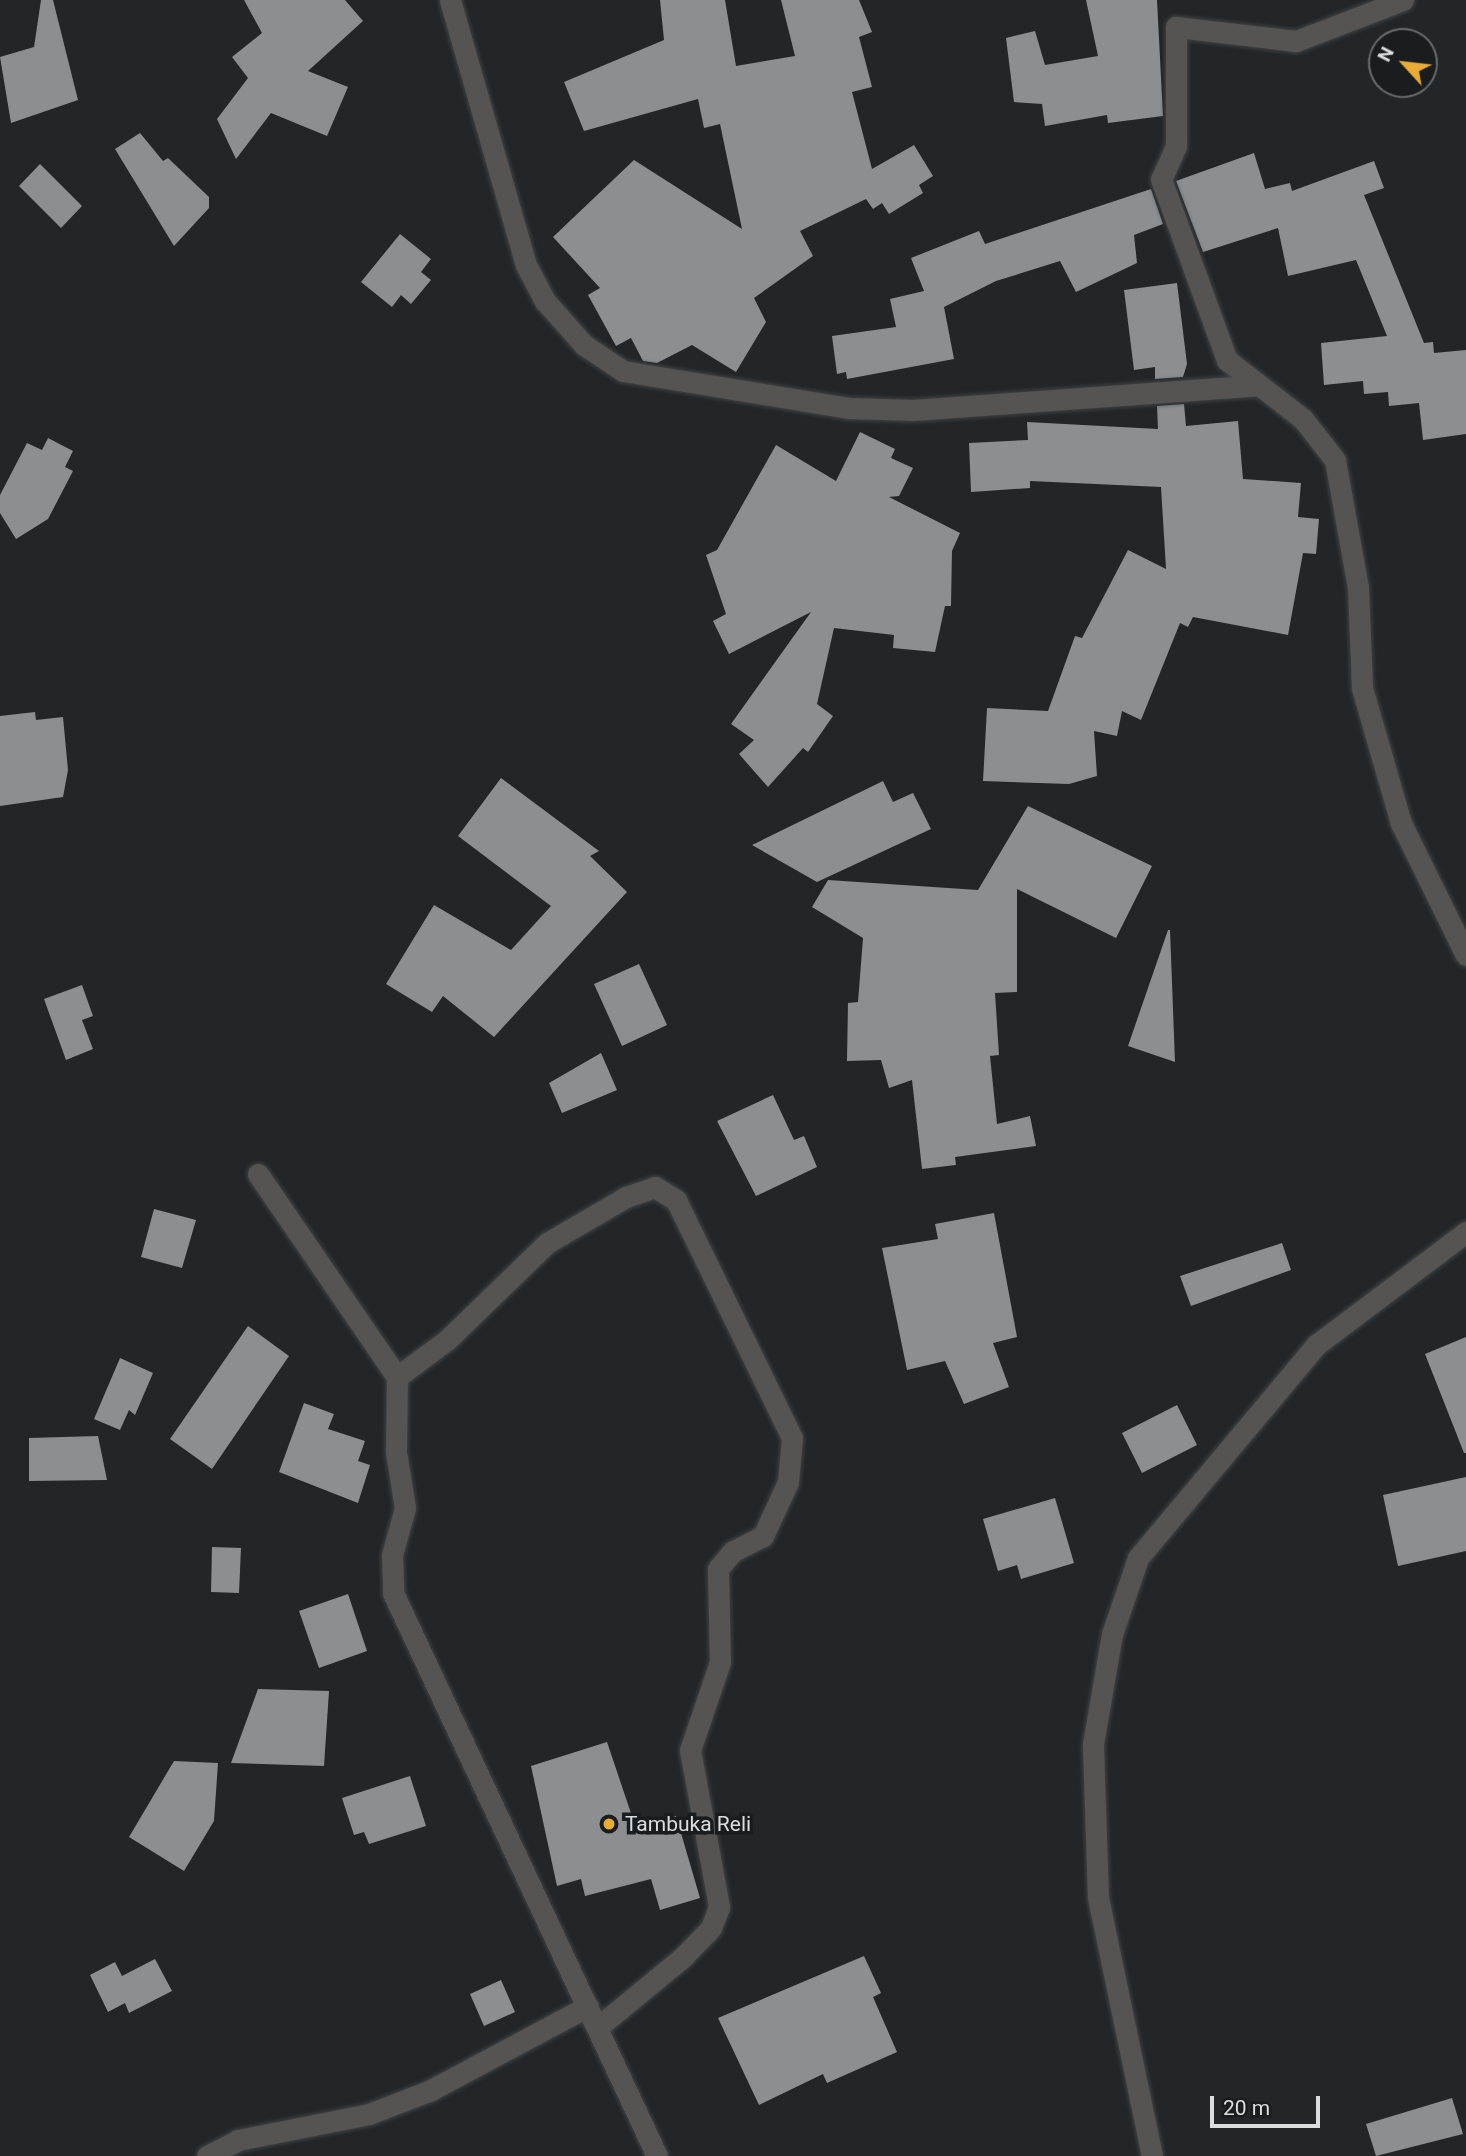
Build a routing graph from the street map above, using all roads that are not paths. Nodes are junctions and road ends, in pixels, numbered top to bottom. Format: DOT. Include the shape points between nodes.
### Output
graph roads {
  1 [pos="450,0"];
  2 [pos="1403,0"];
  3 [pos="1258,384"];
  4 [pos="1466,955"];
  5 [pos="258,1174"];
  6 [pos="1466,1231"];
  7 [pos="397,1377"];
  8 [pos="588,2006"];
  9 [pos="598,2026"];
  10 [pos="207,2156"];
  11 [pos="657,2156"];
  12 [pos="1152,2156"];
  1 -- 3 [label="street" via="526,265 545,301 584,345 623,371 695,387 887,409"];
  2 -- 3 [label="street" via="1296,41 1176,27 1176,146 1161,179 1227,360"];
  3 -- 4 [label="street" via="1303,419 1335,460 1357,588 1362,688 1401,822"];
  5 -- 7 [label="street"];
  6 -- 12 [label="street" via="1316,1345 1138,1558 1112,1634 1093,1744 1098,1897"];
  7 -- 8 [label="street" via="396,1452 405,1508 392,1555 393,1593"];
  7 -- 9 [label="street" via="447,1340 547,1243 625,1197 655,1187 676,1199 792,1438 788,1482 763,1536 733,1551 718,1569 720,1662 690,1750 719,1907 711,1928 683,1957"];
  8 -- 9 [label="street"];
  8 -- 10 [label="street" via="429,2091 369,2114 238,2140"];
  9 -- 11 [label="street"];
}
